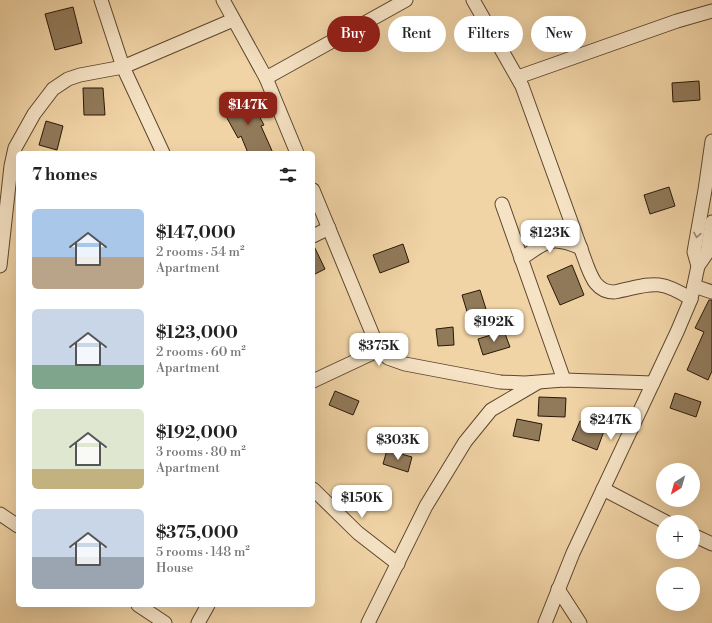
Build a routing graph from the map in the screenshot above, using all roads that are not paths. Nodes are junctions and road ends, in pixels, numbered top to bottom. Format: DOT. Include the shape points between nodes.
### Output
graph roads {
  1 [pos="101,0"];
  2 [pos="223,0"];
  3 [pos="406,0"];
  4 [pos="473,0"];
  5 [pos="712,11"];
  6 [pos="233,20"];
  7 [pos="123,67"];
  8 [pos="518,77"];
  9 [pos="266,78"];
  10 [pos="712,142"];
  11 [pos="161,151"];
  12 [pos="296,151"];
  13 [pos="10,166"];
  14 [pos="315,195"];
  15 [pos="502,204"];
  16 [pos="712,222"];
  17 [pos="329,228"];
  18 [pos="315,235"];
  19 [pos="581,248"];
  20 [pos="521,259"];
  21 [pos="0,266"];
  22 [pos="698,266"];
  23 [pos="694,286"];
  24 [pos="712,292"];
  25 [pos="691,299"];
  26 [pos="378,350"];
  27 [pos="315,380"];
  28 [pos="564,380"];
  29 [pos="538,382"];
  30 [pos="653,383"];
  31 [pos="603,489"];
  32 [pos="315,491"];
  33 [pos="0,514"];
  34 [pos="656,517"];
  35 [pos="16,525"];
  36 [pos="700,538"];
  37 [pos="712,544"];
  38 [pos="398,564"];
  39 [pos="558,589"];
  40 [pos="141,607"];
  41 [pos="207,607"];
  42 [pos="165,623"];
  43 [pos="198,623"];
  44 [pos="368,623"];
  45 [pos="545,623"];
  46 [pos="580,623"];
  1 -- 7 [label="street"];
  2 -- 6 [label="street"];
  3 -- 9 [label="street"];
  4 -- 8 [label="street"];
  5 -- 8 [label="street"];
  6 -- 7 [label="street"];
  6 -- 9 [label="street"];
  7 -- 11 [label="street"];
  7 -- 13 [label="street" via="80,75 53,89 26,126 15,148"];
  8 -- 19 [label="street"];
  9 -- 12 [label="street"];
  10 -- 22 [label="street, one-way" via="694,252"];
  13 -- 21 [label="street"];
  14 -- 17 [label="street"];
  15 -- 20 [label="street"];
  16 -- 22 [label="street" via="707,253"];
  17 -- 18 [label="street"];
  17 -- 26 [label="street"];
  19 -- 20 [label="street" via="563,241 548,241"];
  19 -- 25 [label="street" via="595,284 608,292 660,284 673,288"];
  20 -- 28 [label="street"];
  22 -- 23 [label="street"];
  23 -- 24 [label="street"];
  23 -- 25 [label="street"];
  25 -- 30 [label="street"];
  26 -- 27 [label="street"];
  26 -- 29 [label="street" via="394,361 440,372 500,382"];
  28 -- 29 [label="street"];
  28 -- 30 [label="street"];
  29 -- 38 [label="street" via="491,410 469,436 426,506"];
  30 -- 31 [label="street"];
  31 -- 34 [label="street"];
  31 -- 39 [label="street"];
  32 -- 38 [label="street" via="358,532"];
  33 -- 35 [label="street"];
  36 -- 37 [label="street"];
  38 -- 44 [label="street"];
  39 -- 45 [label="street"];
  39 -- 46 [label="street"];
  40 -- 42 [label="street"];
  41 -- 43 [label="street"];
}
